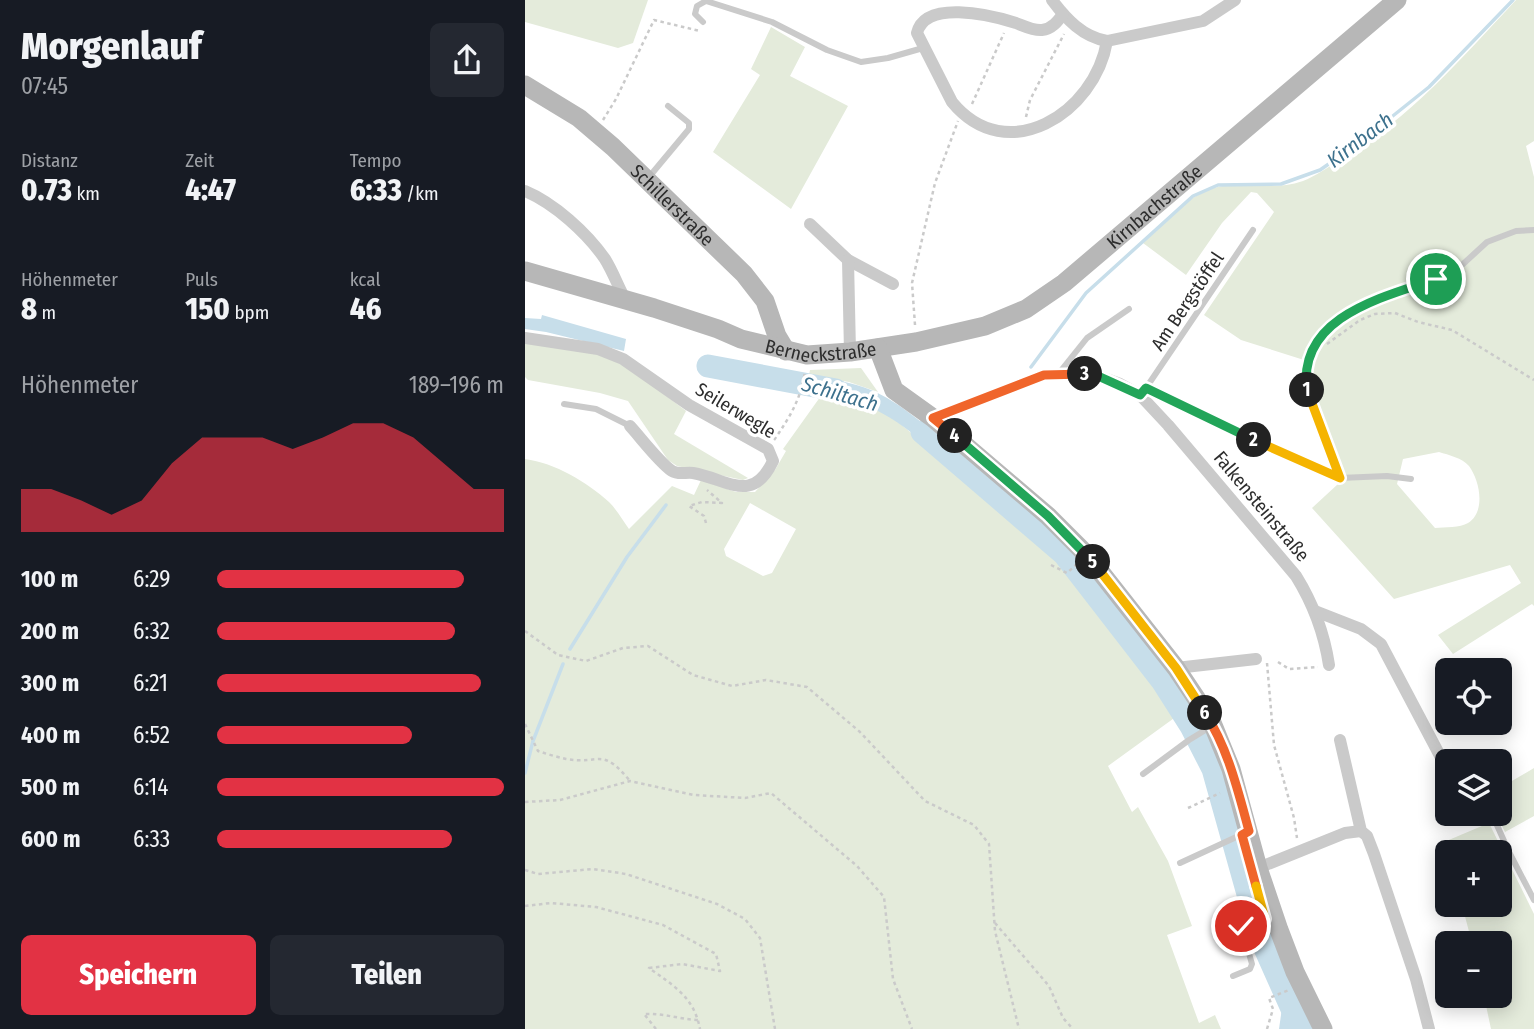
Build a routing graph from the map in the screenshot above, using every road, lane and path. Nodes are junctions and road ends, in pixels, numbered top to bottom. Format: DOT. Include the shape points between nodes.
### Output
graph roads {
  1 [pos="1052,0"];
  2 [pos="1235,0"];
  3 [pos="1397,0"];
  4 [pos="1063,14"];
  5 [pos="703,22"];
  6 [pos="1011,22"];
  7 [pos="1064,33"];
  8 [pos="1107,41"];
  9 [pos="923,48"];
  10 [pos="525,85"];
  11 [pos="668,106"];
  12 [pos="964,116"];
  13 [pos="1028,130"];
  14 [pos="595,132"];
  15 [pos="648,179"];
  16 [pos="525,191"];
  17 [pos="810,223"];
  18 [pos="1253,230"];
  19 [pos="1534,230"];
  20 [pos="848,260"];
  21 [pos="525,271"];
  22 [pos="893,284"];
  23 [pos="625,299"];
  24 [pos="1129,309"];
  25 [pos="771,316"];
  26 [pos="525,338"];
  27 [pos="741,339"];
  28 [pos="916,342"];
  29 [pos="878,348"];
  30 [pos="786,351"];
  31 [pos="850,352"];
  32 [pos="1311,357"];
  33 [pos="805,374"];
  34 [pos="1058,374"];
  35 [pos="1534,380"];
  36 [pos="1143,392"];
  37 [pos="564,404"];
  38 [pos="933,418"];
  39 [pos="630,426"];
  40 [pos="768,449"];
  41 [pos="692,473"];
  42 [pos="1340,478"];
  43 [pos="1411,479"];
  44 [pos="706,523"];
  45 [pos="1080,561"];
  46 [pos="1051,565"];
  47 [pos="1315,611"];
  48 [pos="525,631"];
  49 [pos="1261,661"];
  50 [pos="1278,662"];
  51 [pos="1329,666"];
  52 [pos="1176,668"];
  53 [pos="525,724"];
  54 [pos="1209,728"];
  55 [pos="1340,740"];
  56 [pos="1436,749"];
  57 [pos="1143,774"];
  58 [pos="630,781"];
  59 [pos="1212,796"];
  60 [pos="525,802"];
  61 [pos="1188,808"];
  62 [pos="1497,826"];
  63 [pos="1361,831"];
  64 [pos="1244,833"];
  65 [pos="1299,851"];
  66 [pos="1180,863"];
  67 [pos="1258,868"];
  68 [pos="525,870"];
  69 [pos="1534,900"];
  70 [pos="525,906"];
  71 [pos="1269,917"];
  72 [pos="995,923"];
  73 [pos="1233,976"];
  74 [pos="1290,990"];
  75 [pos="698,1020"];
  76 [pos="656,1029"];
  77 [pos="700,1029"];
  78 [pos="775,1029"];
  79 [pos="912,1029"];
  80 [pos="1019,1029"];
  81 [pos="1073,1029"];
  82 [pos="1267,1029"];
  83 [pos="1323,1029"];
  84 [pos="1429,1029"];
  1 -- 4 [label="street"];
  2 -- 8 [label="street" via="1203,21"];
  3 -- 28 [label="main road, Kirnbachstraße" via="1064,283 1016,314"];
  4 -- 6 [label="street" via="1050,28 1040,31"];
  4 -- 8 [label="street" via="1075,27"];
  5 -- 9 [label="lane" via="695,14 697,6 706,1 772,22 861,62"];
  5 -- 14 [label="path" via="700,32 654,20"];
  6 -- 9 [label="street" via="951,8 934,10 919,23 917,33"];
  6 -- 12 [label="path"];
  7 -- 13 [label="path" via="1030,100 1025,120"];
  8 -- 13 [label="street" via="1105,57 1076,103"];
  9 -- 12 [label="street"];
  10 -- 14 [label="main road, Schillerstraße"];
  11 -- 15 [label="lane" via="689,123 689,129"];
  12 -- 13 [label="street" via="986,130"];
  12 -- 28 [label="path" via="935,183 912,283"];
  14 -- 15 [label="main road, Schillerstraße"];
  15 -- 25 [label="main road, Schillerstraße" via="744,274"];
  16 -- 23 [label="street" via="571,221 604,259"];
  17 -- 20 [label="street"];
  18 -- 36 [label="lane, Am Bergstöffel"];
  19 -- 32 [label="lane" via="1487,242 1462,265 1436,279 1351,310 1320,336"];
  20 -- 22 [label="street"];
  20 -- 31 [label="street"];
  21 -- 23 [label="main road, Berneckstraße"];
  23 -- 27 [label="main road, Berneckstraße"];
  24 -- 34 [label="lane" via="1087,338"];
  25 -- 27 [label="street, Berneckstraße" via="766,331"];
  25 -- 30 [label="main road, Schillerstraße"];
  26 -- 40 [label="street, Seilerwegle" via="598,349 623,359 689,405"];
  27 -- 30 [label="main road, Berneckstraße"];
  28 -- 29 [label="main road, Kirnbachstraße"];
  29 -- 31 [label="main road, Berneckstraße"];
  29 -- 38 [label="main road, Berneckstraße" via="894,390"];
  30 -- 31 [label="main road, Berneckstraße" via="807,355"];
  32 -- 35 [label="path" via="1360,320 1386,312 1452,330"];
  32 -- 42 [label="lane" via="1306,387"];
  33 -- 40 [label="path" via="796,408"];
  34 -- 36 [label="street, Falkensteinstraße" via="1098,376"];
  34 -- 38 [label="street, Falkensteinstraße" via="1044,375"];
  36 -- 42 [label="lane"];
  36 -- 47 [label="street, Falkensteinstraße" via="1282,557"];
  37 -- 39 [label="lane, Seilerwegle" via="596,409"];
  38 -- 52 [label="main road, Berneckstraße" via="1087,555"];
  39 -- 41 [label="street, Seilerwegle" via="672,471"];
  40 -- 41 [label="street, Seilerwegle" via="773,461 767,475 749,486"];
  41 -- 44 [label="path" via="693,480 722,503 689,506"];
  42 -- 43 [label="lane"];
  45 -- 46 [label="path" via="1067,573"];
  47 -- 51 [label="street, Falkensteinstraße"];
  47 -- 56 [label="street" via="1360,629 1381,644"];
  48 -- 72 [label="path" via="558,655 586,661 623,648 648,646 693,675 732,687 766,680 807,687 860,732 925,802 974,825 989,844"];
  49 -- 52 [label="street"];
  49 -- 65 [label="path" via="1274,745"];
  50 -- 51 [label="path" via="1289,669"];
  52 -- 54 [label="main road, Berneckstraße"];
  53 -- 58 [label="path" via="538,751 568,759 603,758"];
  54 -- 57 [label="lane"];
  54 -- 64 [label="main road, Berneckstraße" via="1231,769"];
  55 -- 63 [label="street"];
  58 -- 60 [label="path" via="560,800"];
  58 -- 79 [label="path" via="694,795 745,798 771,793 857,866 884,897 893,979"];
  59 -- 61 [label="path"];
  62 -- 69 [label="lane"];
  63 -- 65 [label="street"];
  63 -- 84 [label="street" via="1367,836 1386,891"];
  64 -- 66 [label="lane"];
  64 -- 67 [label="main road, Berneckstraße"];
  65 -- 67 [label="street"];
  67 -- 71 [label="main road, Berneckstraße"];
  68 -- 78 [label="path" via="538,874 593,869 626,874 717,904 745,919 760,938"];
  70 -- 75 [label="path" via="596,907 663,925 716,954 720,971 682,964 649,968 688,1000"];
  71 -- 73 [label="lane" via="1241,926 1252,964"];
  71 -- 83 [label="main road, Berneckstraße"];
  72 -- 80 [label="path"];
  72 -- 81 [label="path" via="1049,986"];
  74 -- 82 [label="path" via="1269,998 1273,1009"];
  75 -- 76 [label="path" via="644,1014"];
  75 -- 77 [label="path"];
}
